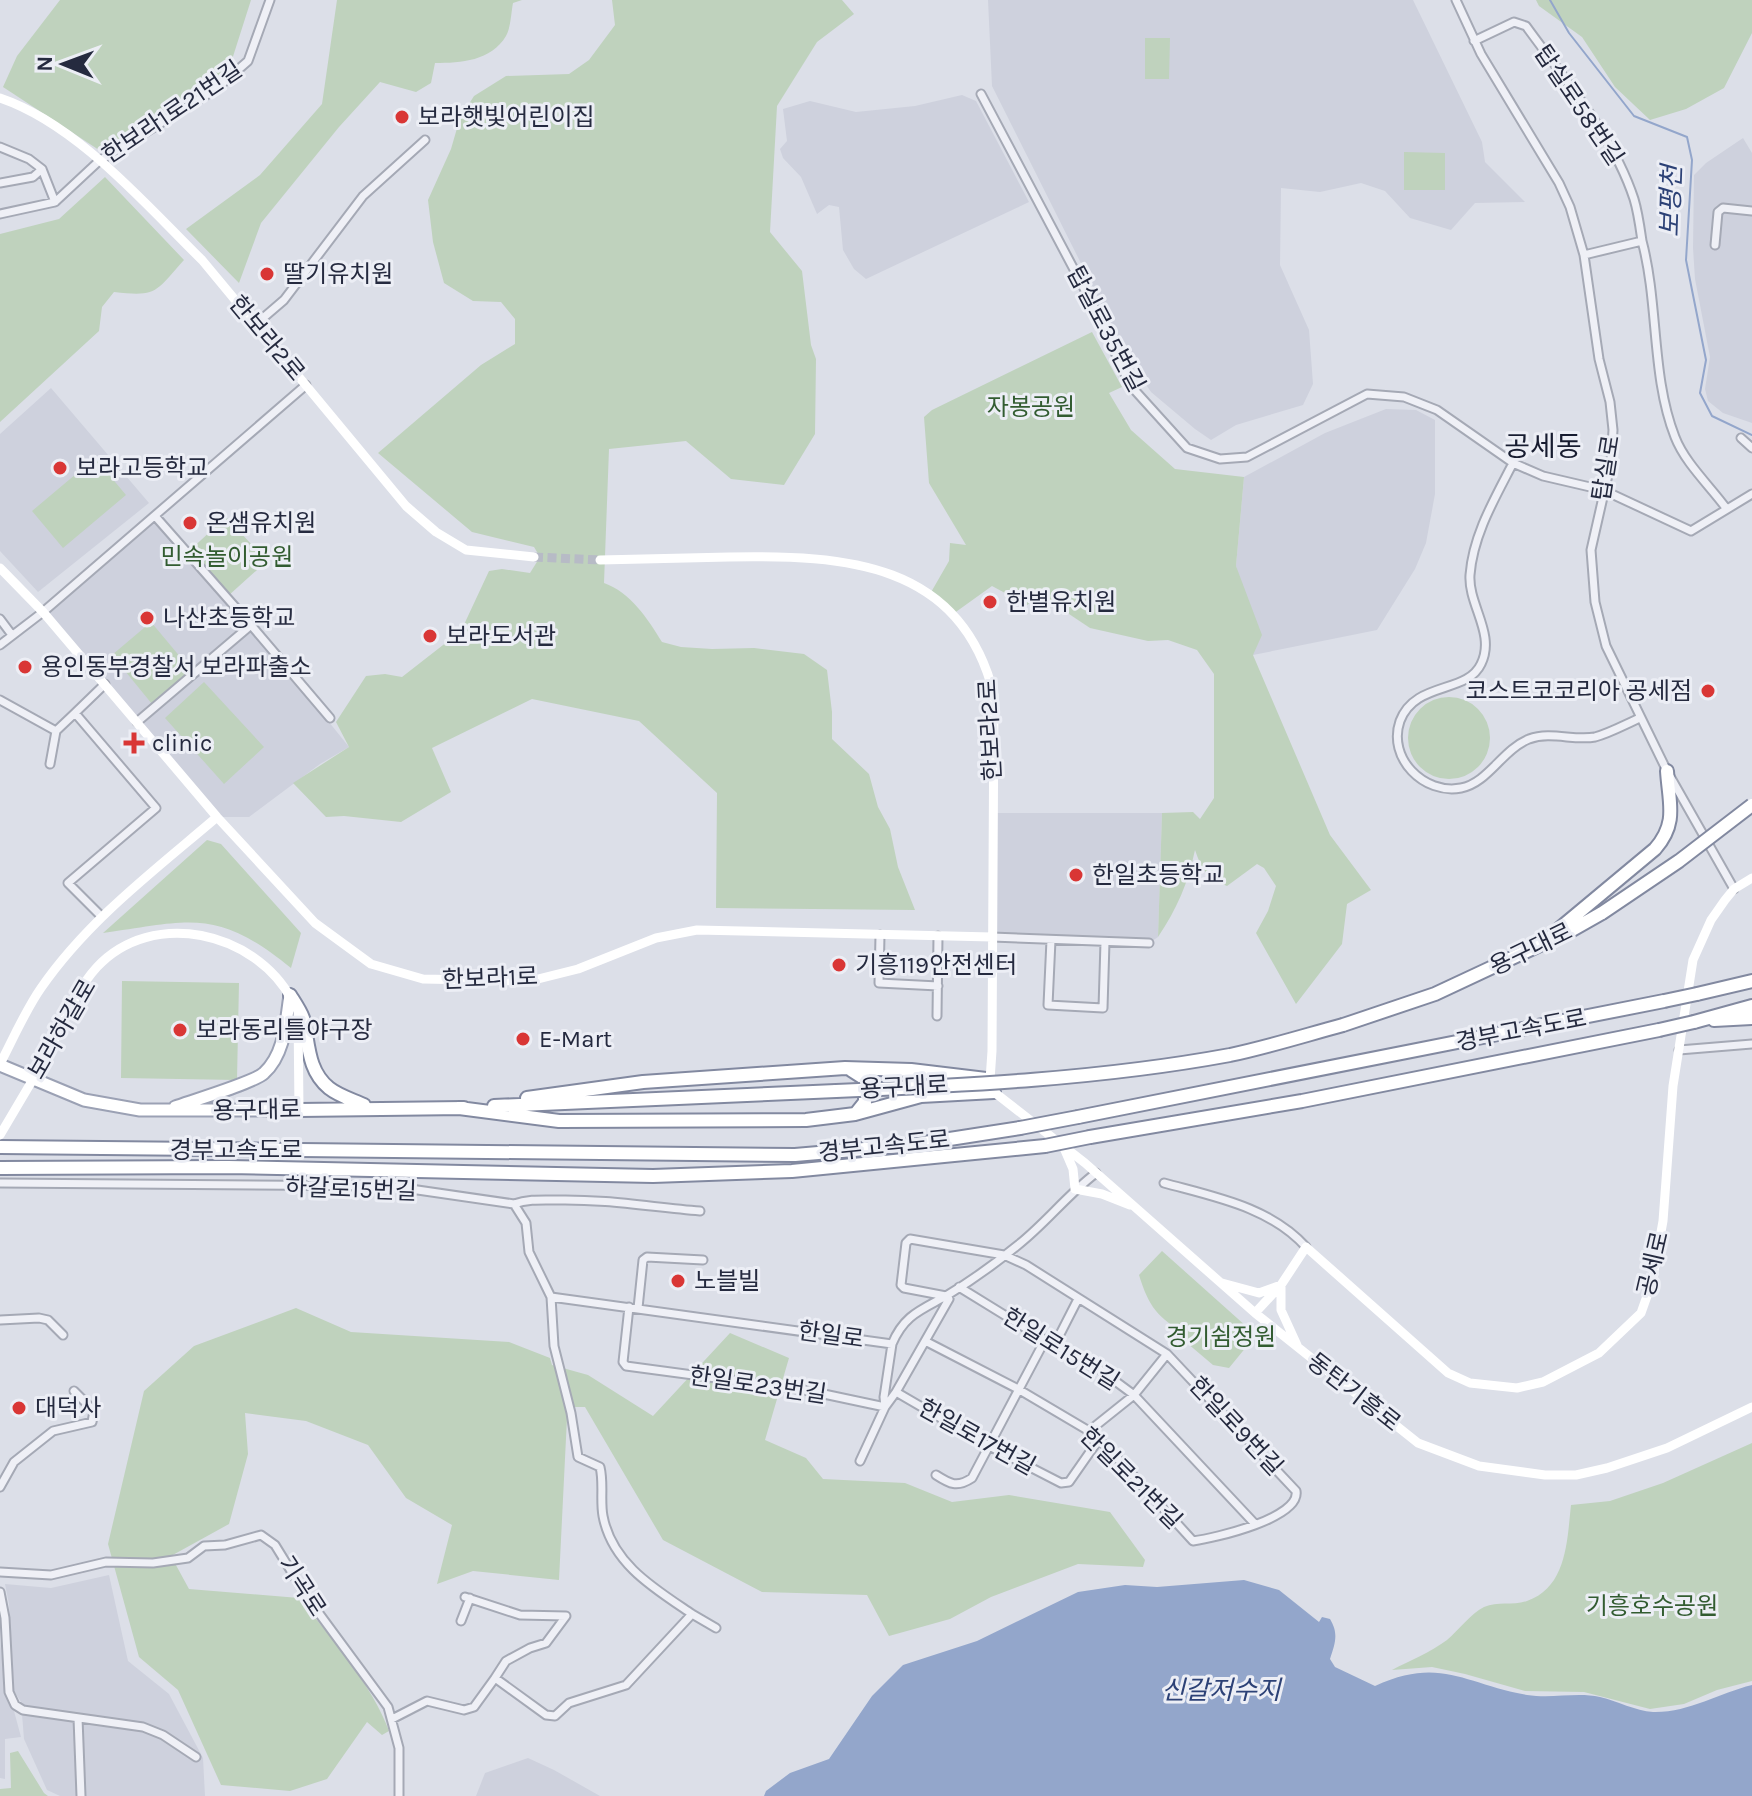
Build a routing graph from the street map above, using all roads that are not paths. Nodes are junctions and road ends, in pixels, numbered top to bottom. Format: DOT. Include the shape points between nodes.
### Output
graph roads {
  1 [pos="270,0"];
  2 [pos="1456,0"];
  3 [pos="1474,41"];
  4 [pos="981,94"];
  5 [pos="0,98"];
  6 [pos="425,140"];
  7 [pos="0,147"];
  8 [pos="99,161"];
  9 [pos="42,169"];
  10 [pos="0,183"];
  11 [pos="55,202"];
  12 [pos="1752,211"];
  13 [pos="0,214"];
  14 [pos="1642,241"];
  15 [pos="1715,245"];
  16 [pos="1584,255"];
  17 [pos="256,324"];
  18 [pos="306,385"];
  19 [pos="1741,438"];
  20 [pos="1752,448"];
  21 [pos="1513,463"];
  22 [pos="1603,490"];
  23 [pos="1752,494"];
  24 [pos="1726,508"];
  25 [pos="155,516"];
  26 [pos="534,557"];
  27 [pos="600,560"];
  28 [pos="0,568"];
  29 [pos="43,612"];
  30 [pos="0,619"];
  31 [pos="251,625"];
  32 [pos="12,635"];
  33 [pos="0,645"];
  34 [pos="105,684"];
  35 [pos="0,700"];
  36 [pos="75,713"];
  37 [pos="330,718"];
  38 [pos="1640,718"];
  39 [pos="137,722"];
  40 [pos="56,731"];
  41 [pos="50,764"];
  42 [pos="1667,771"];
  43 [pos="1752,805"];
  44 [pos="217,817"];
  45 [pos="1752,878"];
  46 [pos="1734,889"];
  47 [pos="101,916"];
  48 [pos="880,935"];
  49 [pos="938,936"];
  50 [pos="992,937"];
  51 [pos="1051,940"];
  52 [pos="1105,942"];
  53 [pos="1149,943"];
  54 [pos="1537,947"];
  55 [pos="1752,981"];
  56 [pos="938,986"];
  57 [pos="290,995"];
  58 [pos="1752,1006"];
  59 [pos="937,1016"];
  60 [pos="1752,1018"];
  61 [pos="1700,1021"];
  62 [pos="1752,1044"];
  63 [pos="1679,1050"];
  64 [pos="0,1065"];
  65 [pos="845,1068"];
  66 [pos="992,1086"];
  67 [pos="371,1108"];
  68 [pos="459,1108"];
  69 [pos="299,1110"];
  70 [pos="163,1111"];
  71 [pos="855,1114"];
  72 [pos="0,1135"];
  73 [pos="1064,1146"];
  74 [pos="0,1147"];
  75 [pos="0,1168"];
  76 [pos="1096,1173"];
  77 [pos="0,1183"];
  78 [pos="1164,1183"];
  79 [pos="1075,1189"];
  80 [pos="514,1204"];
  81 [pos="1136,1208"];
  82 [pos="700,1211"];
  83 [pos="1306,1247"];
  84 [pos="1004,1255"];
  85 [pos="703,1260"];
  86 [pos="1219,1282"];
  87 [pos="1281,1285"];
  88 [pos="959,1287"];
  89 [pos="946,1296"];
  90 [pos="551,1297"];
  91 [pos="1078,1299"];
  92 [pos="629,1307"];
  93 [pos="638,1308"];
  94 [pos="1255,1313"];
  95 [pos="0,1320"];
  96 [pos="63,1335"];
  97 [pos="1045,1340"];
  98 [pos="925,1341"];
  99 [pos="892,1344"];
  100 [pos="1055,1344"];
  101 [pos="1299,1348"];
  102 [pos="1167,1354"];
  103 [pos="1018,1389"];
  104 [pos="74,1391"];
  105 [pos="896,1392"];
  106 [pos="1134,1395"];
  107 [pos="885,1407"];
  108 [pos="1752,1407"];
  109 [pos="1089,1431"];
  110 [pos="1099,1439"];
  111 [pos="987,1445"];
  112 [pos="860,1461"];
  113 [pos="936,1475"];
  114 [pos="0,1487"];
  115 [pos="1255,1524"];
  116 [pos="0,1572"];
  117 [pos="0,1592"];
  118 [pos="692,1614"];
  119 [pos="461,1621"];
  120 [pos="716,1628"];
  121 [pos="495,1678"];
  122 [pos="78,1718"];
  123 [pos="392,1719"];
  124 [pos="196,1757"];
  125 [pos="81,1796"];
  126 [pos="399,1796"];
  1 -- 8 [label="street, 한보라1로21번길" via="248,61 216,89"];
  2 -- 3 [label="street, 탑실로"];
  3 -- 14 [label="street, 탑실로58번길" via="1514,22 1526,26 1607,141 1635,202"];
  3 -- 16 [label="street, 탑실로" via="1559,183"];
  4 -- 21 [label="street, 탑실로35번길" via="1130,385 1187,448 1220,459 1247,457 1367,394 1404,397 1437,410"];
  5 -- 8 [label="street, 한보라2로" via="39,115 81,142"];
  6 -- 17 [label="street" via="363,196 284,300"];
  7 -- 9 [label="street"];
  8 -- 11 [label="street, 한보라1로21번길"];
  8 -- 17 [label="street, 한보라2로" via="202,260"];
  9 -- 10 [label="street" via="33,177"];
  9 -- 11 [label="street"];
  11 -- 13 [label="street"];
  12 -- 15 [label="street" via="1718,212"];
  14 -- 16 [label="street"];
  14 -- 24 [label="street, 탑실로58번길" via="1661,380 1675,436"];
  16 -- 22 [label="street, 탑실로" via="1613,430"];
  17 -- 18 [label="street, 한보라2로"];
  18 -- 25 [label="street"];
  18 -- 26 [label="street, 한보라2로" via="406,506 436,532 466,550"];
  19 -- 20 [label="street"];
  21 -- 22 [label="street, 탑실로35번길"];
  21 -- 38 [label="street" via="1475,544 1469,579 1485,633 1481,665 1470,676 1424,693 1408,706 1398,745 1404,762 1415,776 1438,787 1460,788 1477,782 1510,748 1532,738 1594,737"];
  22 -- 24 [label="street, 탑실로35번길" via="1691,531"];
  22 -- 38 [label="street, 탑실로" via="1591,550 1595,602 1606,646"];
  23 -- 24 [label="street"];
  25 -- 29 [label="street"];
  25 -- 31 [label="street"];
  27 -- 50 [label="street, 한보라2로" via="787,556 839,561 901,579 953,614 987,665 994,695"];
  28 -- 29 [label="street, 한보라1로"];
  29 -- 32 [label="street"];
  29 -- 34 [label="street, 한보라1로"];
  30 -- 32 [label="street"];
  31 -- 37 [label="street"];
  31 -- 39 [label="street"];
  32 -- 33 [label="street"];
  34 -- 36 [label="street"];
  34 -- 39 [label="street, 한보라1로"];
  35 -- 40 [label="street"];
  36 -- 40 [label="street"];
  36 -- 47 [label="street" via="156,808 68,883"];
  38 -- 42 [label="street, 탑실로"];
  39 -- 44 [label="street, 한보라1로"];
  40 -- 41 [label="street"];
  42 -- 46 [label="street, 탑실로"];
  42 -- 54 [label="highway" via="1672,816 1667,836"];
  43 -- 54 [label="highway, 용구대로, bridge" via="1602,913"];
  44 -- 47 [label="street"];
  44 -- 48 [label="street, 한보라1로" via="315,923 371,964 408,977 530,981 578,969 656,938 697,930"];
  45 -- 46 [label="street, 공세로"];
  46 -- 63 [label="street, 공세로" via="1711,920 1693,960"];
  47 -- 64 [label="street" via="42,986"];
  48 -- 49 [label="street, 한보라1로"];
  48 -- 56 [label="street" via="879,983"];
  49 -- 50 [label="street, 한보라1로"];
  49 -- 56 [label="street"];
  50 -- 51 [label="street, 한보라1로"];
  50 -- 66 [label="street, 한보라2로"];
  51 -- 52 [label="street, 한보라1로"];
  51 -- 52 [label="street" via="1048,1005 1103,1008"];
  52 -- 53 [label="street, 한보라1로"];
  54 -- 68 [label="highway, 용구대로, bridge" via="1435,994 1343,1025 1234,1054 1114,1073"];
  55 -- 74 [label="highway, 경부고속도로, bridge" via="1078,1117 911,1145 795,1155"];
  56 -- 59 [label="street"];
  57 -- 67 [label="highway" via="302,1014 313,1067 324,1083"];
  57 -- 69 [label="street" via="298,1013"];
  57 -- 70 [label="main road" via="285,1032 263,1075"];
  57 -- 72 [label="street, 보라하갈로, bridge" via="264,966 221,939 181,933 125,945 86,982"];
  58 -- 61 [label="highway, 경부고속도로"];
  60 -- 61 [label="highway"];
  61 -- 75 [label="highway, 경부고속도로, bridge" via="1045,1146 792,1171 653,1176"];
  62 -- 63 [label="street"];
  63 -- 83 [label="street, 공세로" via="1652,1282 1641,1313 1599,1353 1569,1370 1517,1388 1470,1383 1448,1373"];
  64 -- 70 [label="main road, 용구대로" via="84,1100"];
  65 -- 66 [label="highway" via="911,1070"];
  65 -- 68 [label="highway" via="643,1082"];
  65 -- 71 [label="highway" via="865,1079 865,1102"];
  66 -- 71 [label="highway" via="921,1096"];
  66 -- 73 [label="street, 동탄기흥로"];
  67 -- 68 [label="highway, 용구대로"];
  67 -- 69 [label="highway, 용구대로"];
  68 -- 71 [label="highway" via="559,1121 806,1120"];
  69 -- 70 [label="main road, 용구대로"];
  73 -- 76 [label="street, 동탄기흥로"];
  73 -- 79 [label="street"];
  76 -- 79 [label="street, 한일로"];
  76 -- 81 [label="street, 동탄기흥로"];
  77 -- 80 [label="street, 하갈로15번길" via="390,1186"];
  78 -- 83 [label="street" via="1256,1210 1291,1230"];
  79 -- 81 [label="street"];
  79 -- 84 [label="street, 한일로"];
  80 -- 82 [label="street, 하갈로15번길" via="582,1199"];
  80 -- 90 [label="street" via="526,1223 529,1252"];
  81 -- 86 [label="street, 동탄기흥로"];
  83 -- 87 [label="street"];
  84 -- 88 [label="street, 한일로"];
  84 -- 89 [label="street, 한일로9번길" via="910,1239 901,1285"];
  84 -- 91 [label="street, 한일로9번길"];
  85 -- 93 [label="street" via="647,1257"];
  86 -- 87 [label="street" via="1259,1293"];
  86 -- 94 [label="street, 동탄기흥로"];
  87 -- 94 [label="street"];
  87 -- 101 [label="street" via="1281,1310"];
  88 -- 89 [label="street, 한일로"];
  88 -- 97 [label="street, 한일로15번길"];
  89 -- 98 [label="street, 한일로17번길"];
  89 -- 99 [label="street, 한일로" via="899,1327"];
  90 -- 92 [label="street, 한일로"];
  90 -- 118 [label="street" via="554,1346 578,1457 600,1467 608,1537 643,1581"];
  91 -- 100 [label="street"];
  91 -- 102 [label="street, 한일로9번길"];
  92 -- 93 [label="street, 한일로"];
  92 -- 107 [label="street, 한일로23번길" via="626,1366 805,1390"];
  93 -- 99 [label="street, 한일로"];
  94 -- 101 [label="street, 동탄기흥로"];
  95 -- 96 [label="street" via="48,1320"];
  97 -- 100 [label="street, 한일로15번길"];
  97 -- 103 [label="street"];
  98 -- 103 [label="street, 한일로21번길"];
  98 -- 105 [label="street, 한일로17번길"];
  99 -- 107 [label="street"];
  100 -- 106 [label="street, 한일로15번길"];
  101 -- 108 [label="street, 동탄기흥로" via="1418,1443 1479,1466 1545,1475 1607,1468 1667,1448"];
  102 -- 106 [label="street"];
  102 -- 115 [label="street, 한일로9번길" via="1296,1491 1294,1504"];
  103 -- 109 [label="street, 한일로21번길"];
  103 -- 111 [label="street"];
  104 -- 114 [label="street" via="94,1411 92,1422 53,1431 14,1462"];
  105 -- 107 [label="street"];
  105 -- 111 [label="street, 한일로17번길"];
  106 -- 109 [label="street"];
  106 -- 115 [label="street, 한일로15번길"];
  107 -- 112 [label="street"];
  109 -- 110 [label="street, 한일로21번길"];
  110 -- 111 [label="street, 한일로17번길" via="1069,1482 1061,1483"];
  110 -- 115 [label="street, 한일로21번길" via="1193,1541 1223,1537"];
  111 -- 113 [label="street" via="972,1478 962,1485"];
  116 -- 123 [label="street, 기곡로" via="51,1575 106,1562 153,1563 261,1535 275,1545"];
  117 -- 122 [label="street" via="11,1699 23,1710"];
  118 -- 120 [label="street"];
  118 -- 121 [label="street" via="626,1685 569,1703 555,1716"];
  119 -- 121 [label="street" via="468,1598 520,1615 566,1616 546,1643 506,1661"];
  121 -- 123 [label="street" via="474,1707 464,1710 427,1701"];
  122 -- 124 [label="street" via="151,1729"];
  122 -- 125 [label="street"];
  123 -- 126 [label="street, 기곡로" via="399,1748"];
}
